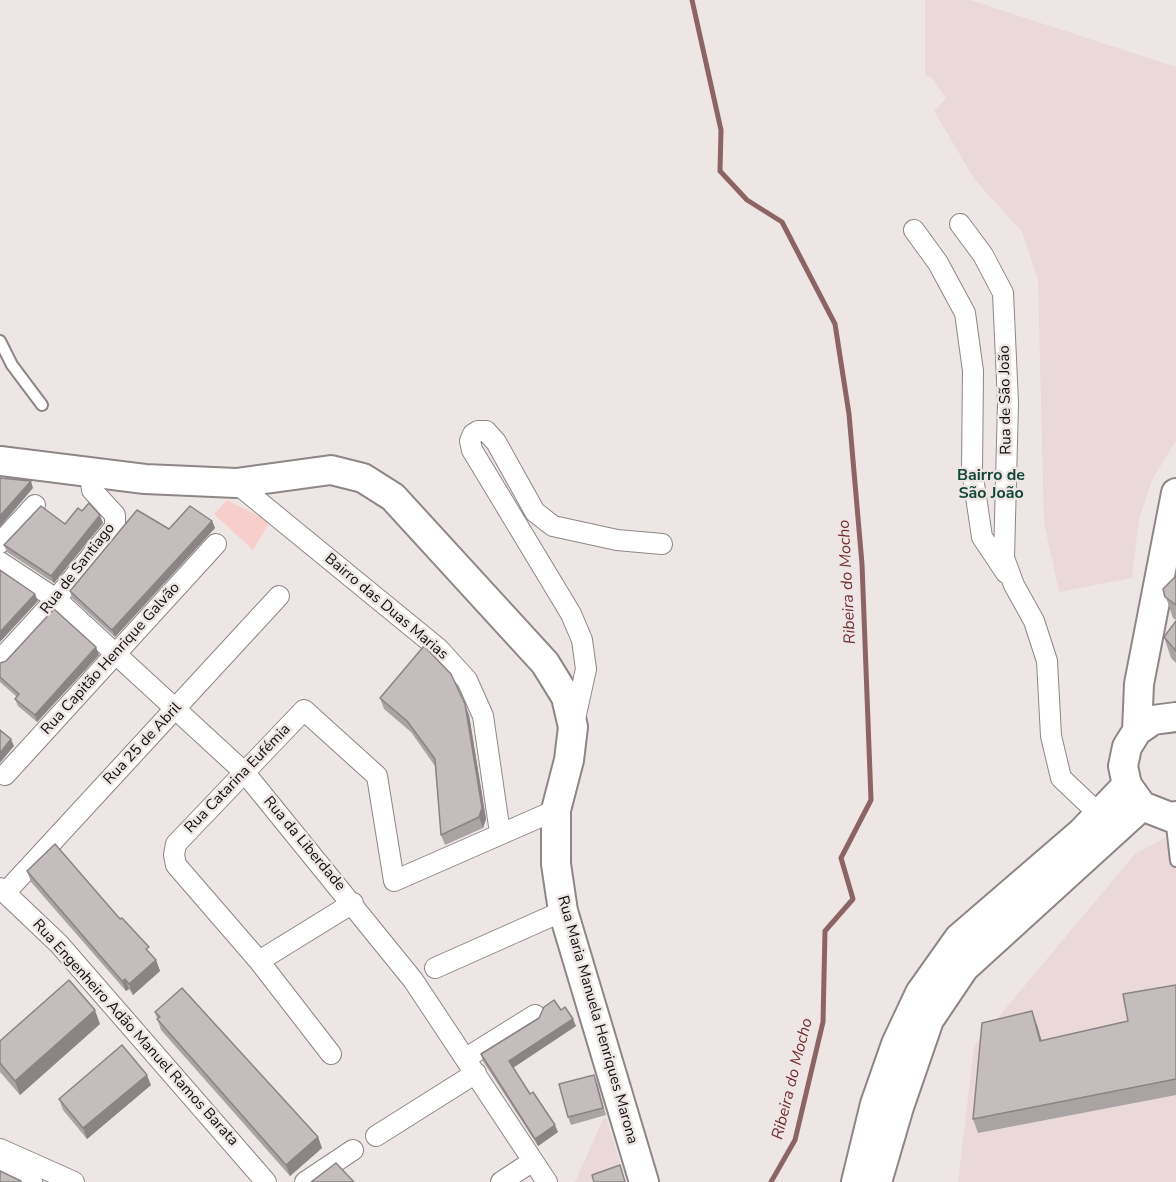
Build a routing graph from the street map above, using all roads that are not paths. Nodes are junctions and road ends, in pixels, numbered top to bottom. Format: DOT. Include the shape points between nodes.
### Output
graph roads {
  1 [pos="960,224"];
  2 [pos="914,230"];
  3 [pos="0,341"];
  4 [pos="42,405"];
  5 [pos="0,461"];
  6 [pos="90,473"];
  7 [pos="236,483"];
  8 [pos="1176,493"];
  9 [pos="35,504"];
  10 [pos="0,543"];
  11 [pos="216,544"];
  12 [pos="662,544"];
  13 [pos="0,562"];
  14 [pos="1014,585"];
  15 [pos="279,596"];
  16 [pos="56,599"];
  17 [pos="116,654"];
  18 [pos="0,660"];
  19 [pos="1139,684"];
  20 [pos="176,709"];
  21 [pos="1176,716"];
  22 [pos="573,727"];
  23 [pos="1137,731"];
  24 [pos="245,773"];
  25 [pos="5,775"];
  26 [pos="1134,796"];
  27 [pos="556,810"];
  28 [pos="1099,814"];
  29 [pos="1173,817"];
  30 [pos="500,833"];
  31 [pos="1176,861"];
  32 [pos="3,890"];
  33 [pos="353,903"];
  34 [pos="563,911"];
  35 [pos="259,961"];
  36 [pos="435,968"];
  37 [pos="535,1016"];
  38 [pos="331,1054"];
  39 [pos="471,1066"];
  40 [pos="376,1136"];
  41 [pos="0,1149"];
  42 [pos="353,1150"];
  43 [pos="533,1161"];
  44 [pos="0,1167"];
  45 [pos="32,1182"];
  46 [pos="74,1182"];
  47 [pos="266,1182"];
  48 [pos="305,1182"];
  49 [pos="501,1182"];
  50 [pos="547,1182"];
  51 [pos="644,1182"];
  52 [pos="856,1182"];
  53 [pos="877,1182"];
  1 -- 14 [label="street, Rua de São João" via="983,255 1003,293 1008,403 1005,558"];
  2 -- 14 [label="street" via="939,263 965,313 973,371 972,470 982,537"];
  3 -- 4 [label="lane"];
  5 -- 6 [label="street, Rua Maria Manuela Henriques Marona"];
  6 -- 7 [label="street, Rua Maria Manuela Henriques Marona" via="145,480"];
  6 -- 16 [label="street, Rua de Santiago" via="92,490 115,515 115,527"];
  7 -- 22 [label="street, Rua Maria Manuela Henriques Marona" via="331,470 363,478 393,497 545,663 566,697"];
  7 -- 30 [label="street, Bairro das Duas Marias" via="439,650 467,680 483,716"];
  8 -- 19 [label="street"];
  9 -- 10 [label="street"];
  11 -- 17 [label="street, Rua Capitão Henrique Galvão"];
  12 -- 22 [label="street" via="552,526 535,512 496,441 486,431 473,434 472,450 571,614 582,640 586,669"];
  13 -- 16 [label="street, Rua da Liberdade"];
  14 -- 28 [label="street, Rua de São João" via="1034,621 1047,661 1051,736 1060,778"];
  15 -- 20 [label="street, Rua 25 de Abril"];
  16 -- 17 [label="street, Rua da Liberdade"];
  16 -- 18 [label="street, Rua de Santiago"];
  17 -- 20 [label="street, Rua da Liberdade"];
  17 -- 25 [label="street, Rua Capitão Henrique Galvão"];
  19 -- 21 [label="street" via="1156,703"];
  19 -- 23 [label="street"];
  20 -- 24 [label="street, Rua da Liberdade"];
  20 -- 32 [label="street, Rua 25 de Abril"];
  21 -- 23 [label="street" via="1153,720"];
  22 -- 27 [label="street, Rua Maria Manuela Henriques Marona"];
  23 -- 26 [label="street" via="1127,747 1123,766"];
  24 -- 30 [label="street, Rua Catarina Eufémia" via="304,710 376,776 394,881"];
  24 -- 33 [label="street, Rua da Liberdade"];
  24 -- 35 [label="street, Rua Catarina Eufémia" via="176,844 174,855 176,865"];
  26 -- 28 [label="street"];
  26 -- 29 [label="street"];
  26 -- 53 [label="street" via="964,968 929,1020"];
  27 -- 30 [label="street"];
  27 -- 34 [label="street, Rua Maria Manuela Henriques Marona" via="556,864"];
  28 -- 52 [label="street" via="959,938 920,993 896,1044 875,1104"];
  29 -- 31 [label="lane"];
  32 -- 47 [label="street, Rua Engenheiro Adão Manuel Ramos Barata" via="59,944"];
  33 -- 35 [label="street"];
  33 -- 39 [label="street, Rua da Liberdade" via="413,980"];
  34 -- 36 [label="street"];
  34 -- 51 [label="street, Rua Maria Manuela Henriques Marona"];
  35 -- 38 [label="street, Rua Catarina Eufémia"];
  37 -- 39 [label="street"];
  39 -- 40 [label="street"];
  39 -- 43 [label="street, Rua da Liberdade"];
  41 -- 46 [label="street"];
  42 -- 48 [label="street"];
  43 -- 49 [label="street"];
  43 -- 50 [label="street, Rua da Liberdade"];
  44 -- 45 [label="street"];
}
